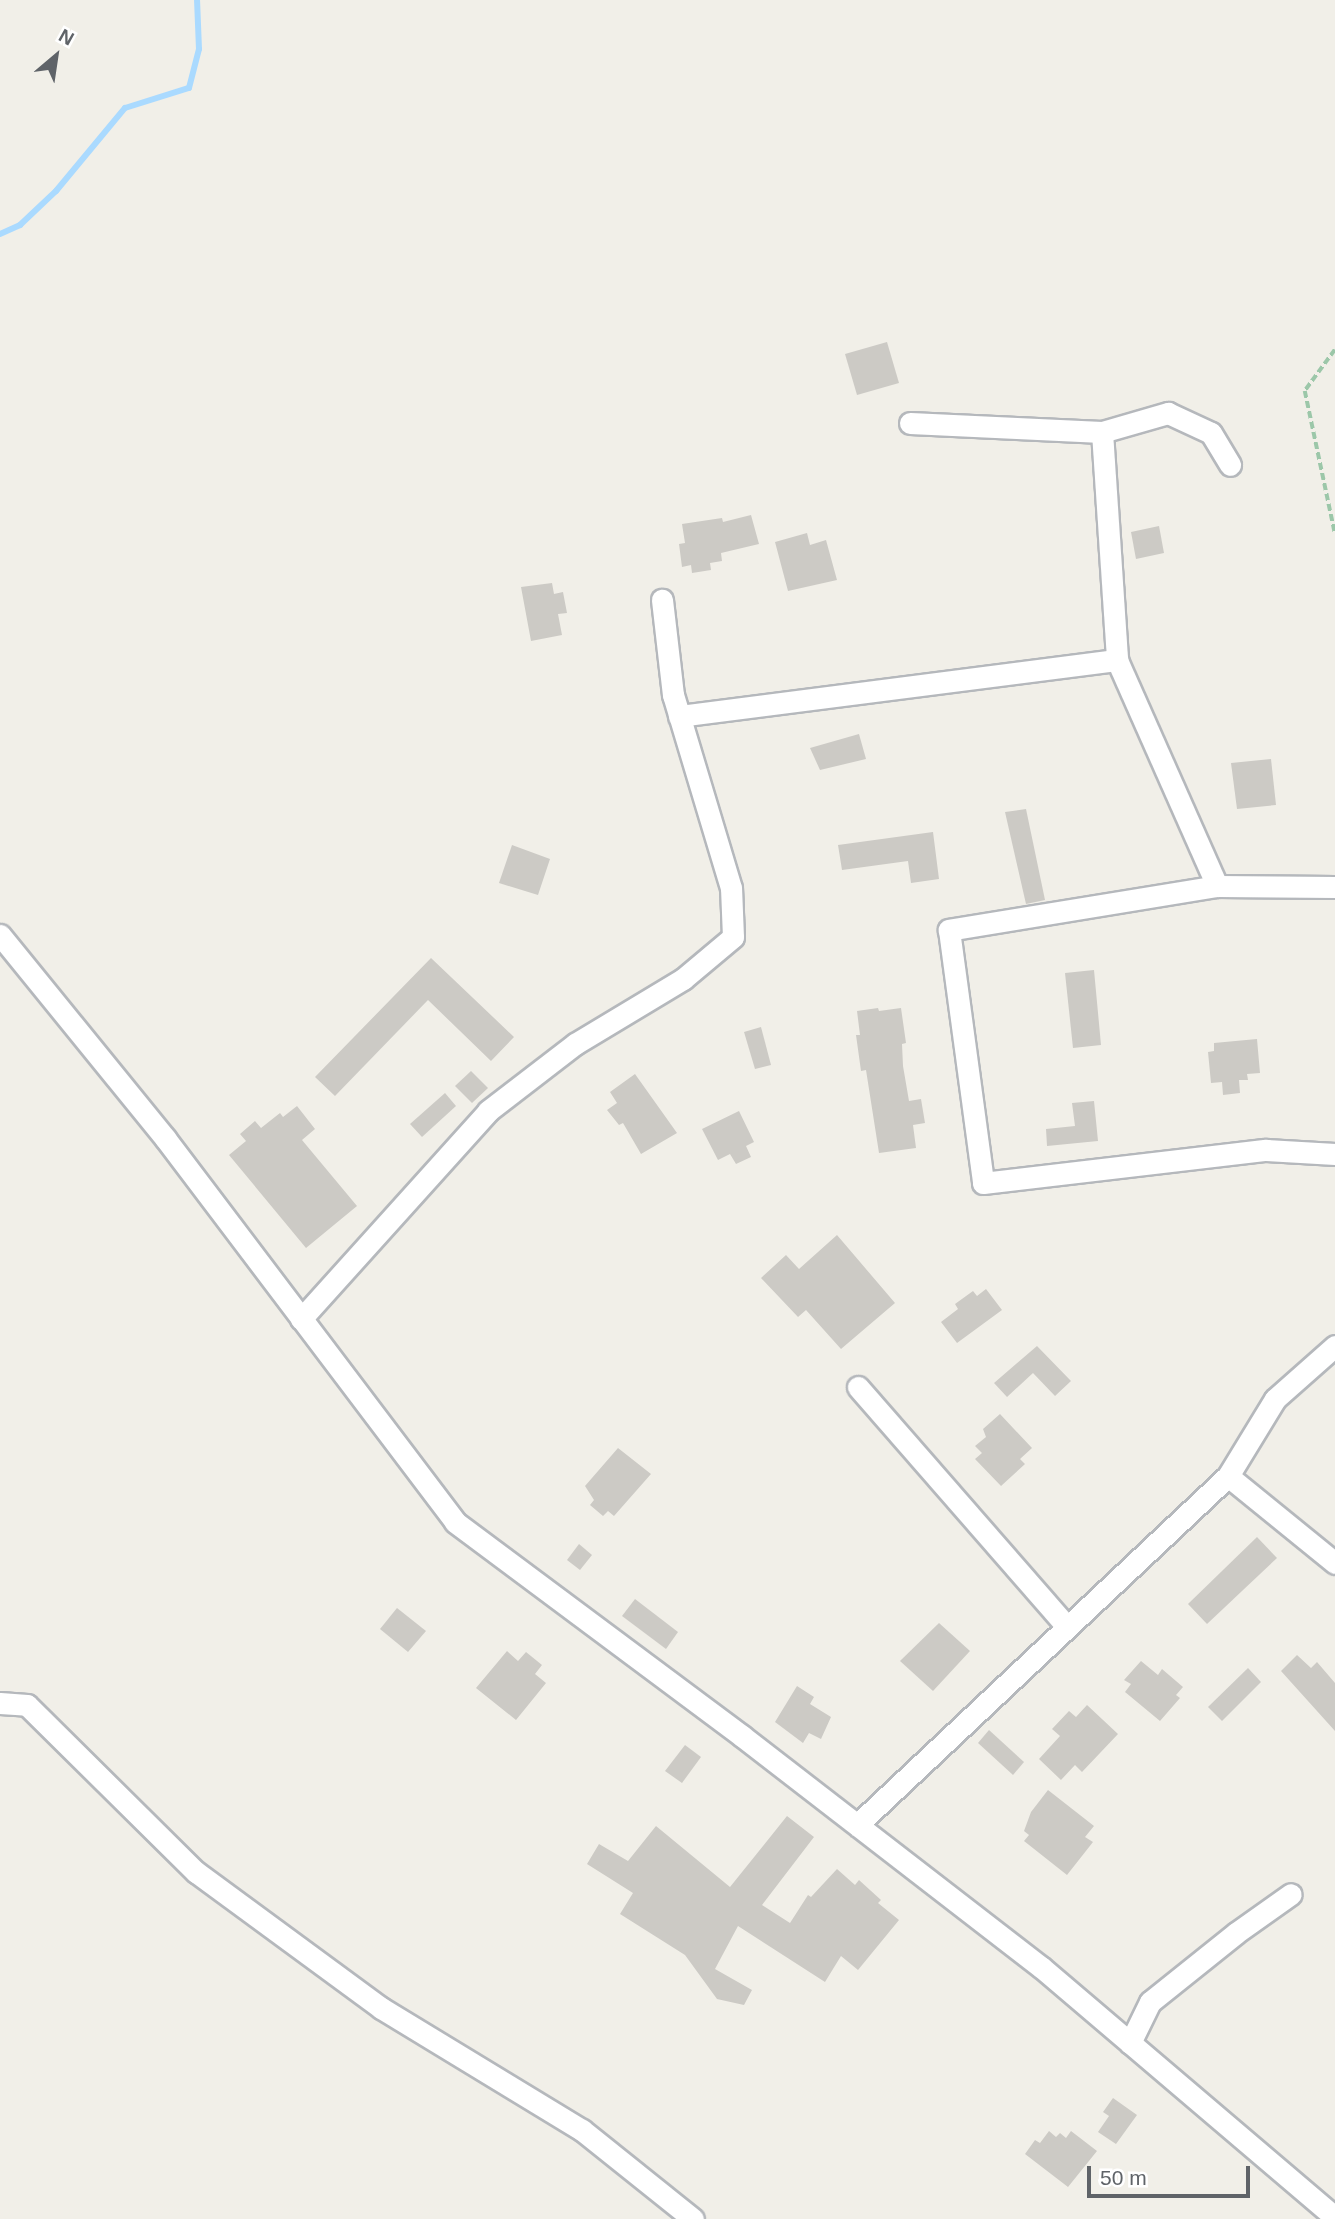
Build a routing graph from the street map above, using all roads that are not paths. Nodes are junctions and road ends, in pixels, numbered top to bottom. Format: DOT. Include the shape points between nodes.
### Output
graph roads {
  1 [pos="910,423"];
  2 [pos="1102,432"];
  3 [pos="1230,465"];
  4 [pos="662,600"];
  5 [pos="1117,660"];
  6 [pos="679,716"];
  7 [pos="1217,886"];
  8 [pos="1335,887"];
  9 [pos="0,936"];
  10 [pos="1335,1154"];
  11 [pos="302,1319"];
  12 [pos="1335,1346"];
  13 [pos="858,1387"];
  14 [pos="1228,1476"];
  15 [pos="1335,1563"];
  16 [pos="1067,1627"];
  17 [pos="0,1703"];
  18 [pos="857,1825"];
  19 [pos="1291,1894"];
  20 [pos="1130,2043"];
  21 [pos="1335,2217"];
  22 [pos="693,2219"];
  1 -- 2 [label="street"];
  2 -- 3 [label="street" via="1168,413 1211,433"];
  2 -- 5 [label="street"];
  4 -- 6 [label="street"];
  5 -- 6 [label="street"];
  5 -- 7 [label="street"];
  6 -- 11 [label="street" via="731,888 733,937 683,979 575,1044 488,1111"];
  7 -- 8 [label="street"];
  7 -- 10 [label="street" via="948,930 983,1183 1266,1150"];
  9 -- 11 [label="street" via="164,1138"];
  11 -- 18 [label="street" via="456,1522"];
  12 -- 14 [label="street" via="1275,1399"];
  13 -- 16 [label="street"];
  14 -- 15 [label="street"];
  14 -- 16 [label="street"];
  16 -- 18 [label="street"];
  17 -- 22 [label="street" via="27,1705 196,1872 382,2008 582,2130"];
  18 -- 20 [label="street" via="1041,1967"];
  19 -- 20 [label="street" via="1150,2002"];
  20 -- 21 [label="street"];
}
